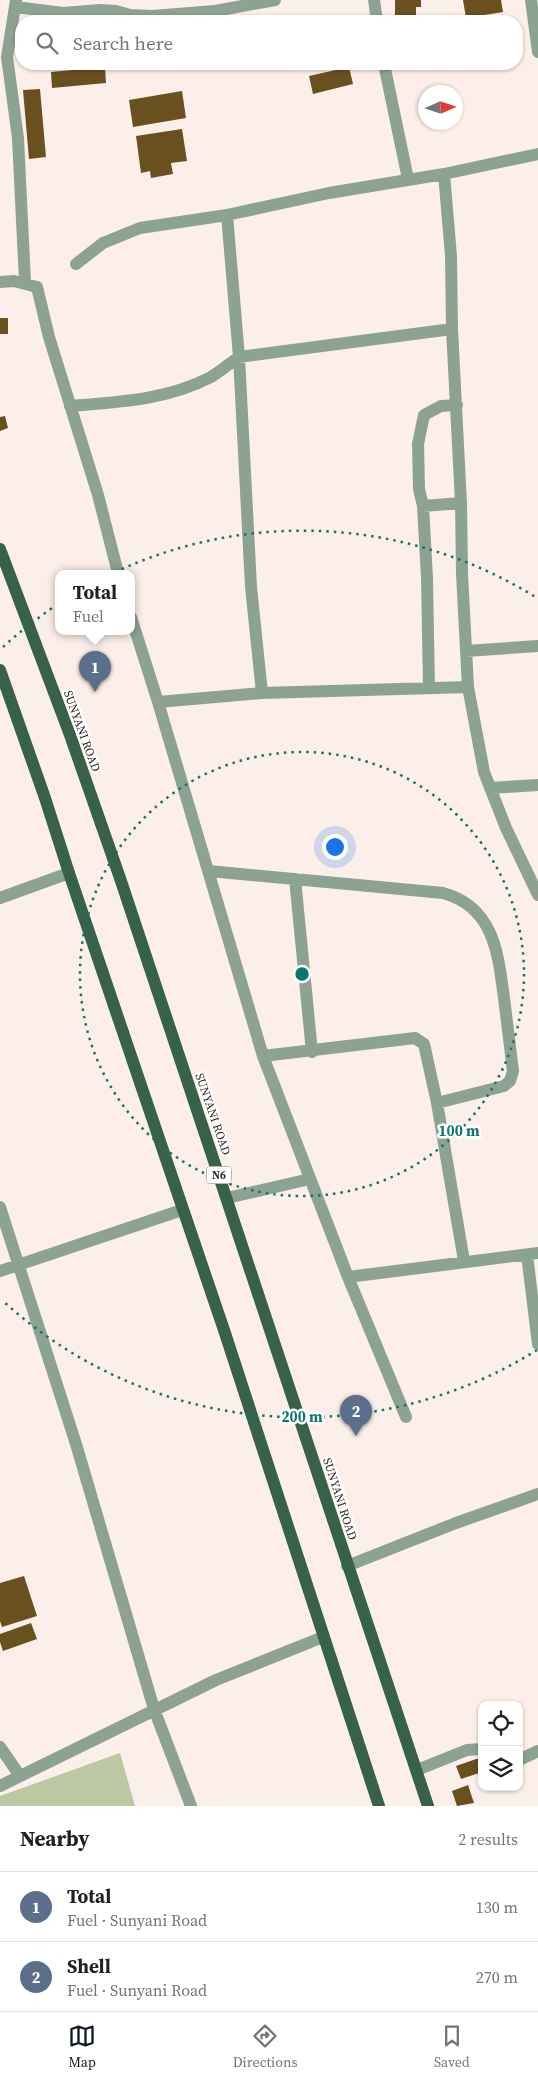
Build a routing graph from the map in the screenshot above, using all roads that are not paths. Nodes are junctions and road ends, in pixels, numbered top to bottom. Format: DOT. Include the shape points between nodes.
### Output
graph roads {
  1 [pos="275,0"];
  2 [pos="374,0"];
  3 [pos="531,0"];
  4 [pos="16,4"];
  5 [pos="214,6"];
  6 [pos="141,15"];
  7 [pos="158,15"];
  8 [pos="376,15"];
  9 [pos="538,52"];
  10 [pos="385,70"];
  11 [pos="538,154"];
  12 [pos="444,174"];
  13 [pos="408,179"];
  14 [pos="227,215"];
  15 [pos="76,264"];
  16 [pos="0,282"];
  17 [pos="25,282"];
  18 [pos="452,329"];
  19 [pos="239,357"];
  20 [pos="457,405"];
  21 [pos="70,406"];
  22 [pos="461,503"];
  23 [pos="422,506"];
  24 [pos="0,548"];
  25 [pos="117,570"];
  26 [pos="135,630"];
  27 [pos="538,646"];
  28 [pos="466,651"];
  29 [pos="0,670"];
  30 [pos="468,687"];
  31 [pos="429,688"];
  32 [pos="262,693"];
  33 [pos="158,702"];
  34 [pos="538,785"];
  35 [pos="490,788"];
  36 [pos="209,870"];
  37 [pos="68,873"];
  38 [pos="295,879"];
  39 [pos="538,894"];
  40 [pos="0,898"];
  41 [pos="312,1052"];
  42 [pos="263,1056"];
  43 [pos="437,1103"];
  44 [pos="310,1179"];
  45 [pos="227,1198"];
  46 [pos="0,1207"];
  47 [pos="182,1210"];
  48 [pos="532,1254"];
  49 [pos="464,1261"];
  50 [pos="20,1265"];
  51 [pos="0,1272"];
  52 [pos="348,1277"];
  53 [pos="538,1344"];
  54 [pos="406,1417"];
  55 [pos="538,1494"];
  56 [pos="347,1566"];
  57 [pos="323,1637"];
  58 [pos="154,1709"];
  59 [pos="0,1747"];
  60 [pos="478,1749"];
  61 [pos="538,1751"];
  62 [pos="523,1758"];
  63 [pos="417,1770"];
  64 [pos="20,1776"];
  65 [pos="0,1786"];
  66 [pos="191,1806"];
  67 [pos="379,1806"];
  68 [pos="428,1806"];
  1 -- 5 [label="street"];
  2 -- 8 [label="street"];
  3 -- 9 [label="street"];
  4 -- 6 [label="street" via="62,13 108,10"];
  4 -- 17 [label="street" via="7,57 18,138"];
  5 -- 7 [label="street"];
  10 -- 13 [label="street"];
  11 -- 12 [label="street"];
  12 -- 13 [label="street"];
  12 -- 18 [label="street" via="451,256"];
  13 -- 14 [label="street"];
  14 -- 15 [label="street" via="140,228 103,243"];
  14 -- 19 [label="street"];
  16 -- 17 [label="street"];
  17 -- 21 [label="street" via="37,287"];
  18 -- 19 [label="street"];
  18 -- 20 [label="street"];
  19 -- 21 [label="street" via="213,376 184,389 136,400"];
  19 -- 32 [label="street" via="252,588"];
  20 -- 22 [label="street"];
  20 -- 23 [label="street" via="441,406 424,415 418,444"];
  21 -- 25 [label="street"];
  22 -- 23 [label="street"];
  22 -- 28 [label="street"];
  23 -- 31 [label="street"];
  24 -- 45 [label="main road, SUNYANI ROAD / N6" via="118,872"];
  26 -- 33 [label="street"];
  27 -- 28 [label="street"];
  28 -- 30 [label="street"];
  29 -- 37 [label="main road" via="46,798"];
  30 -- 31 [label="street"];
  30 -- 35 [label="street"];
  31 -- 32 [label="street"];
  32 -- 33 [label="street"];
  33 -- 36 [label="street"];
  34 -- 35 [label="street"];
  35 -- 39 [label="street"];
  36 -- 38 [label="street"];
  36 -- 42 [label="street"];
  37 -- 40 [label="street"];
  37 -- 47 [label="main road"];
  38 -- 41 [label="street"];
  38 -- 43 [label="street" via="443,893 466,902 487,925 498,952 513,1071 510,1081 504,1086"];
  41 -- 42 [label="street"];
  41 -- 43 [label="street" via="415,1038 420,1040 424,1044"];
  42 -- 44 [label="street"];
  43 -- 49 [label="street"];
  44 -- 45 [label="street"];
  44 -- 52 [label="street"];
  45 -- 56 [label="main road, SUNYANI ROAD / N6"];
  46 -- 50 [label="street"];
  47 -- 50 [label="street"];
  47 -- 57 [label="main road"];
  48 -- 49 [label="street"];
  48 -- 53 [label="street"];
  49 -- 52 [label="street"];
  50 -- 51 [label="street"];
  50 -- 58 [label="street"];
  52 -- 54 [label="street"];
  55 -- 56 [label="street"];
  56 -- 63 [label="main road, SUNYANI ROAD / N6"];
  57 -- 58 [label="street" via="252,1664"];
  57 -- 67 [label="main road"];
  58 -- 64 [label="street"];
  58 -- 66 [label="street"];
  59 -- 64 [label="street"];
  60 -- 63 [label="street" via="467,1750"];
  61 -- 62 [label="street"];
  63 -- 68 [label="main road, SUNYANI ROAD / N6"];
  64 -- 65 [label="street"];
}
